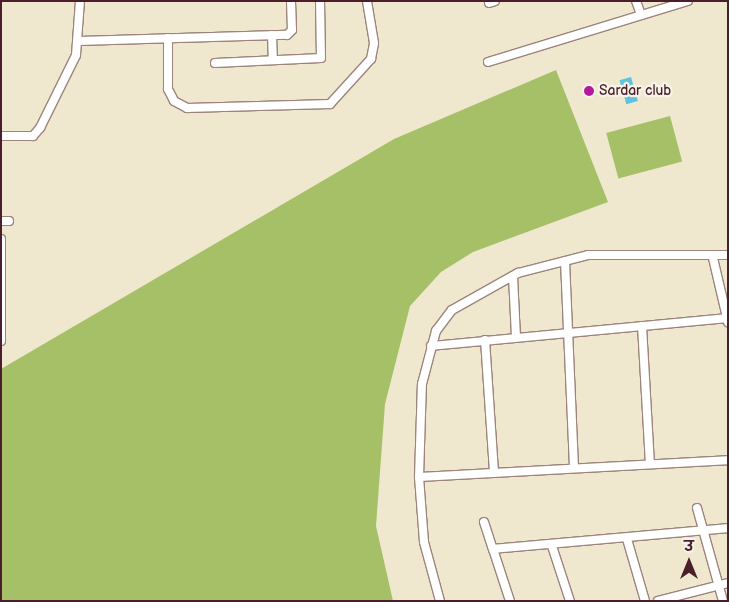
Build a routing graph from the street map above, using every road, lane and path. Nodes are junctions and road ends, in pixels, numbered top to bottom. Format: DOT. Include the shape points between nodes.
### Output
graph roads {
  1 [pos="80,1"];
  2 [pos="291,1"];
  3 [pos="320,1"];
  4 [pos="367,1"];
  5 [pos="636,1"];
  6 [pos="688,1"];
  7 [pos="641,15"];
  8 [pos="272,35"];
  9 [pos="168,38"];
  10 [pos="79,41"];
  11 [pos="273,60"];
  12 [pos="488,62"];
  13 [pos="215,63"];
  14 [pos="1,136"];
  15 [pos="1,239"];
  16 [pos="728,255"];
  17 [pos="713,258"];
  18 [pos="565,261"];
  19 [pos="513,276"];
  20 [pos="1,289"];
  21 [pos="727,320"];
  22 [pos="642,326"];
  23 [pos="568,333"];
  24 [pos="516,337"];
  25 [pos="485,340"];
  26 [pos="1,341"];
  27 [pos="431,346"];
  28 [pos="728,460"];
  29 [pos="650,464"];
  30 [pos="574,468"];
  31 [pos="494,473"];
  32 [pos="419,477"];
  33 [pos="697,508"];
  34 [pos="484,522"];
  35 [pos="728,528"];
  36 [pos="703,532"];
  37 [pos="628,539"];
  38 [pos="552,546"];
  39 [pos="492,549"];
  40 [pos="728,583"];
  41 [pos="718,585"];
  42 [pos="440,601"];
  43 [pos="510,601"];
  44 [pos="570,601"];
  45 [pos="646,601"];
  46 [pos="658,601"];
  47 [pos="723,601"];
  1 -- 10 [label="street"];
  2 -- 8 [label="street" via="291,32"];
  3 -- 11 [label="street" via="323,56"];
  4 -- 9 [label="street" via="374,42 371,59 330,104 187,108 174,102 168,88"];
  5 -- 7 [label="street"];
  6 -- 7 [label="street"];
  7 -- 12 [label="street"];
  8 -- 9 [label="street"];
  8 -- 11 [label="street"];
  9 -- 10 [label="street"];
  10 -- 14 [label="street" via="37,133"];
  11 -- 13 [label="street"];
  15 -- 20 [label="street"];
  16 -- 17 [label="street"];
  17 -- 18 [label="street" via="613,253"];
  17 -- 21 [label="street"];
  18 -- 19 [label="street"];
  18 -- 23 [label="street"];
  19 -- 24 [label="street"];
  19 -- 27 [label="street" via="452,310"];
  20 -- 26 [label="street"];
  21 -- 22 [label="street"];
  22 -- 23 [label="street"];
  22 -- 29 [label="street"];
  23 -- 24 [label="street"];
  23 -- 30 [label="street"];
  24 -- 25 [label="street"];
  25 -- 27 [label="street"];
  25 -- 31 [label="street"];
  27 -- 32 [label="street" via="422,384"];
  28 -- 29 [label="street"];
  29 -- 30 [label="street"];
  30 -- 31 [label="street"];
  31 -- 32 [label="street"];
  32 -- 42 [label="street" via="424,542"];
  33 -- 36 [label="street"];
  34 -- 39 [label="street"];
  35 -- 36 [label="street"];
  36 -- 37 [label="street"];
  36 -- 41 [label="street"];
  37 -- 38 [label="street"];
  37 -- 45 [label="street"];
  38 -- 39 [label="street"];
  38 -- 44 [label="street"];
  39 -- 43 [label="street"];
  40 -- 41 [label="street"];
  41 -- 46 [label="street"];
  41 -- 47 [label="street"];
}
